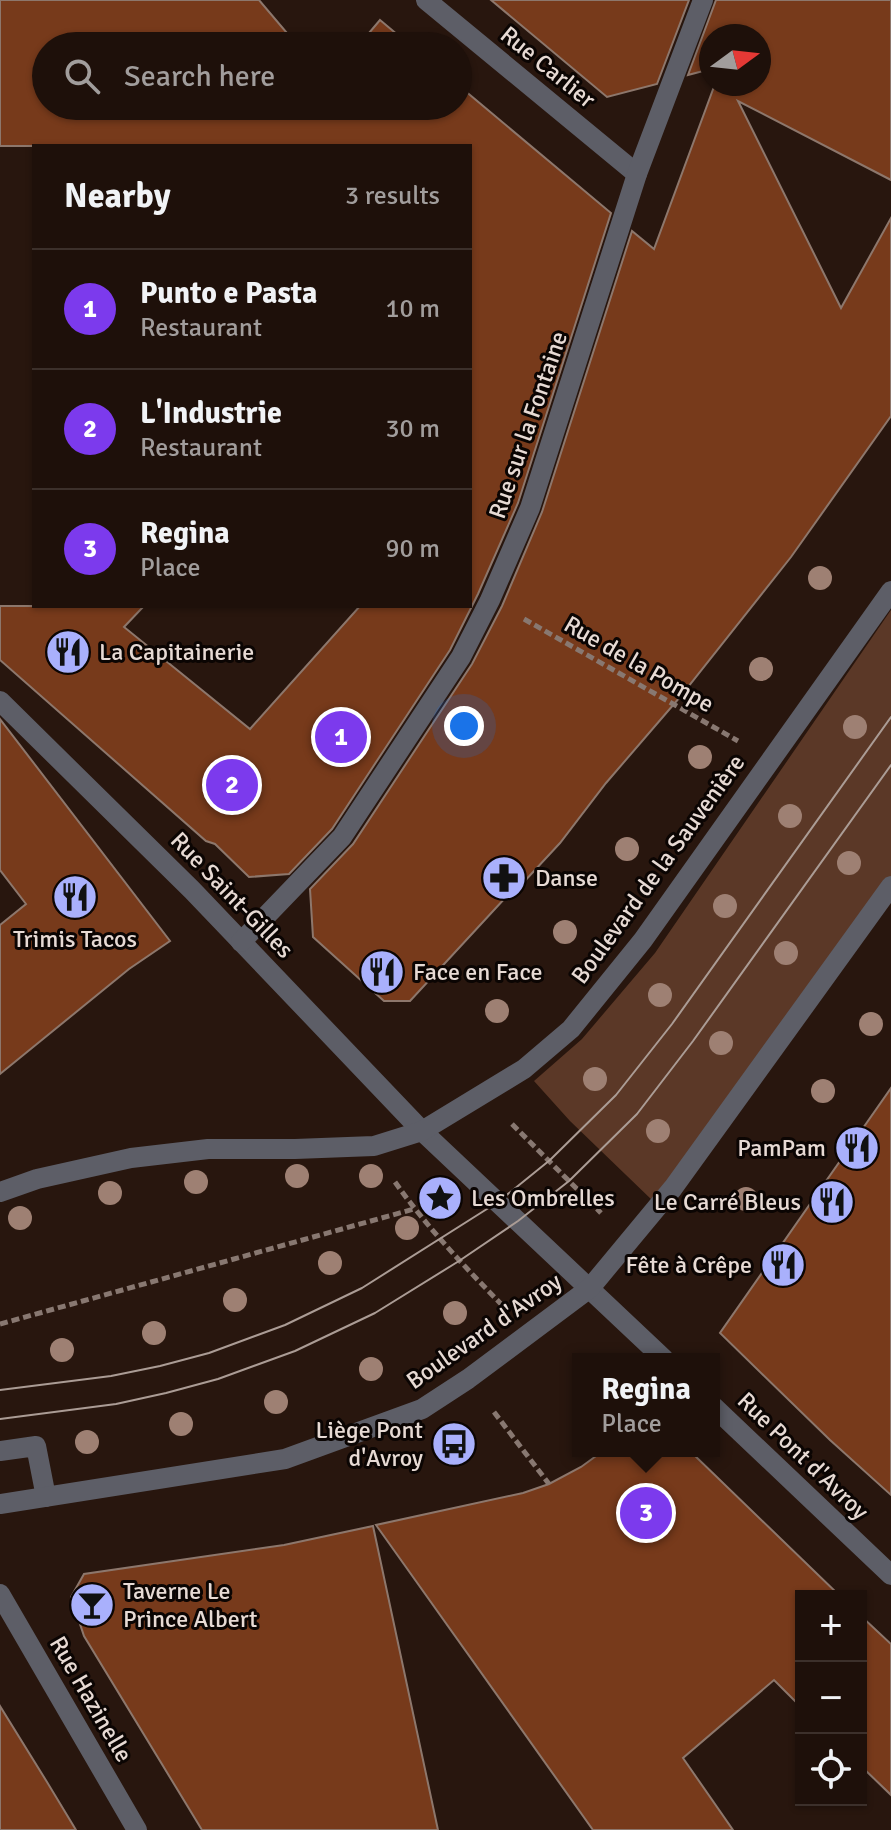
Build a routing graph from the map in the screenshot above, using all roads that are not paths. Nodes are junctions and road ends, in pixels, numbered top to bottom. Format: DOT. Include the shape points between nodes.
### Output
graph roads {
  1 [pos="426,0"];
  2 [pos="703,0"];
  3 [pos="465,32"];
  4 [pos="472,38"];
  5 [pos="637,174"];
  6 [pos="891,591"];
  7 [pos="0,701"];
  8 [pos="891,886"];
  9 [pos="241,942"];
  10 [pos="422,1131"];
  11 [pos="0,1192"];
  12 [pos="590,1288"];
  13 [pos="658,1353"];
  14 [pos="720,1413"];
  15 [pos="0,1451"];
  16 [pos="46,1497"];
  17 [pos="0,1504"];
  18 [pos="891,1575"];
  19 [pos="0,1594"];
  20 [pos="137,1830"];
  1 -- 3 [label="street, Rue Carlier"];
  2 -- 5 [label="street, Rue sur la Fontaine"];
  4 -- 5 [label="street, Rue Carlier"];
  5 -- 9 [label="street, Rue sur la Fontaine" via="530,508 461,657 342,837"];
  6 -- 10 [label="street, Boulevard de la Sauvenière" via="643,940 571,1029 532,1064"];
  7 -- 9 [label="street, Rue Saint-Gilles"];
  8 -- 12 [label="street" via="673,1188"];
  9 -- 10 [label="street, Rue Saint-Gilles"];
  10 -- 11 [label="street" via="374,1146 208,1149 131,1158"];
  10 -- 12 [label="street, Boulevard d'Avroy"];
  12 -- 13 [label="street"];
  12 -- 16 [label="street, Boulevard d'Avroy" via="422,1409 285,1459"];
  14 -- 18 [label="street, Rue Pont d'Avroy"];
  15 -- 16 [label="street" via="36,1446"];
  16 -- 17 [label="street, Boulevard d'Avroy"];
  19 -- 20 [label="street, Rue Hazinelle"];
}
